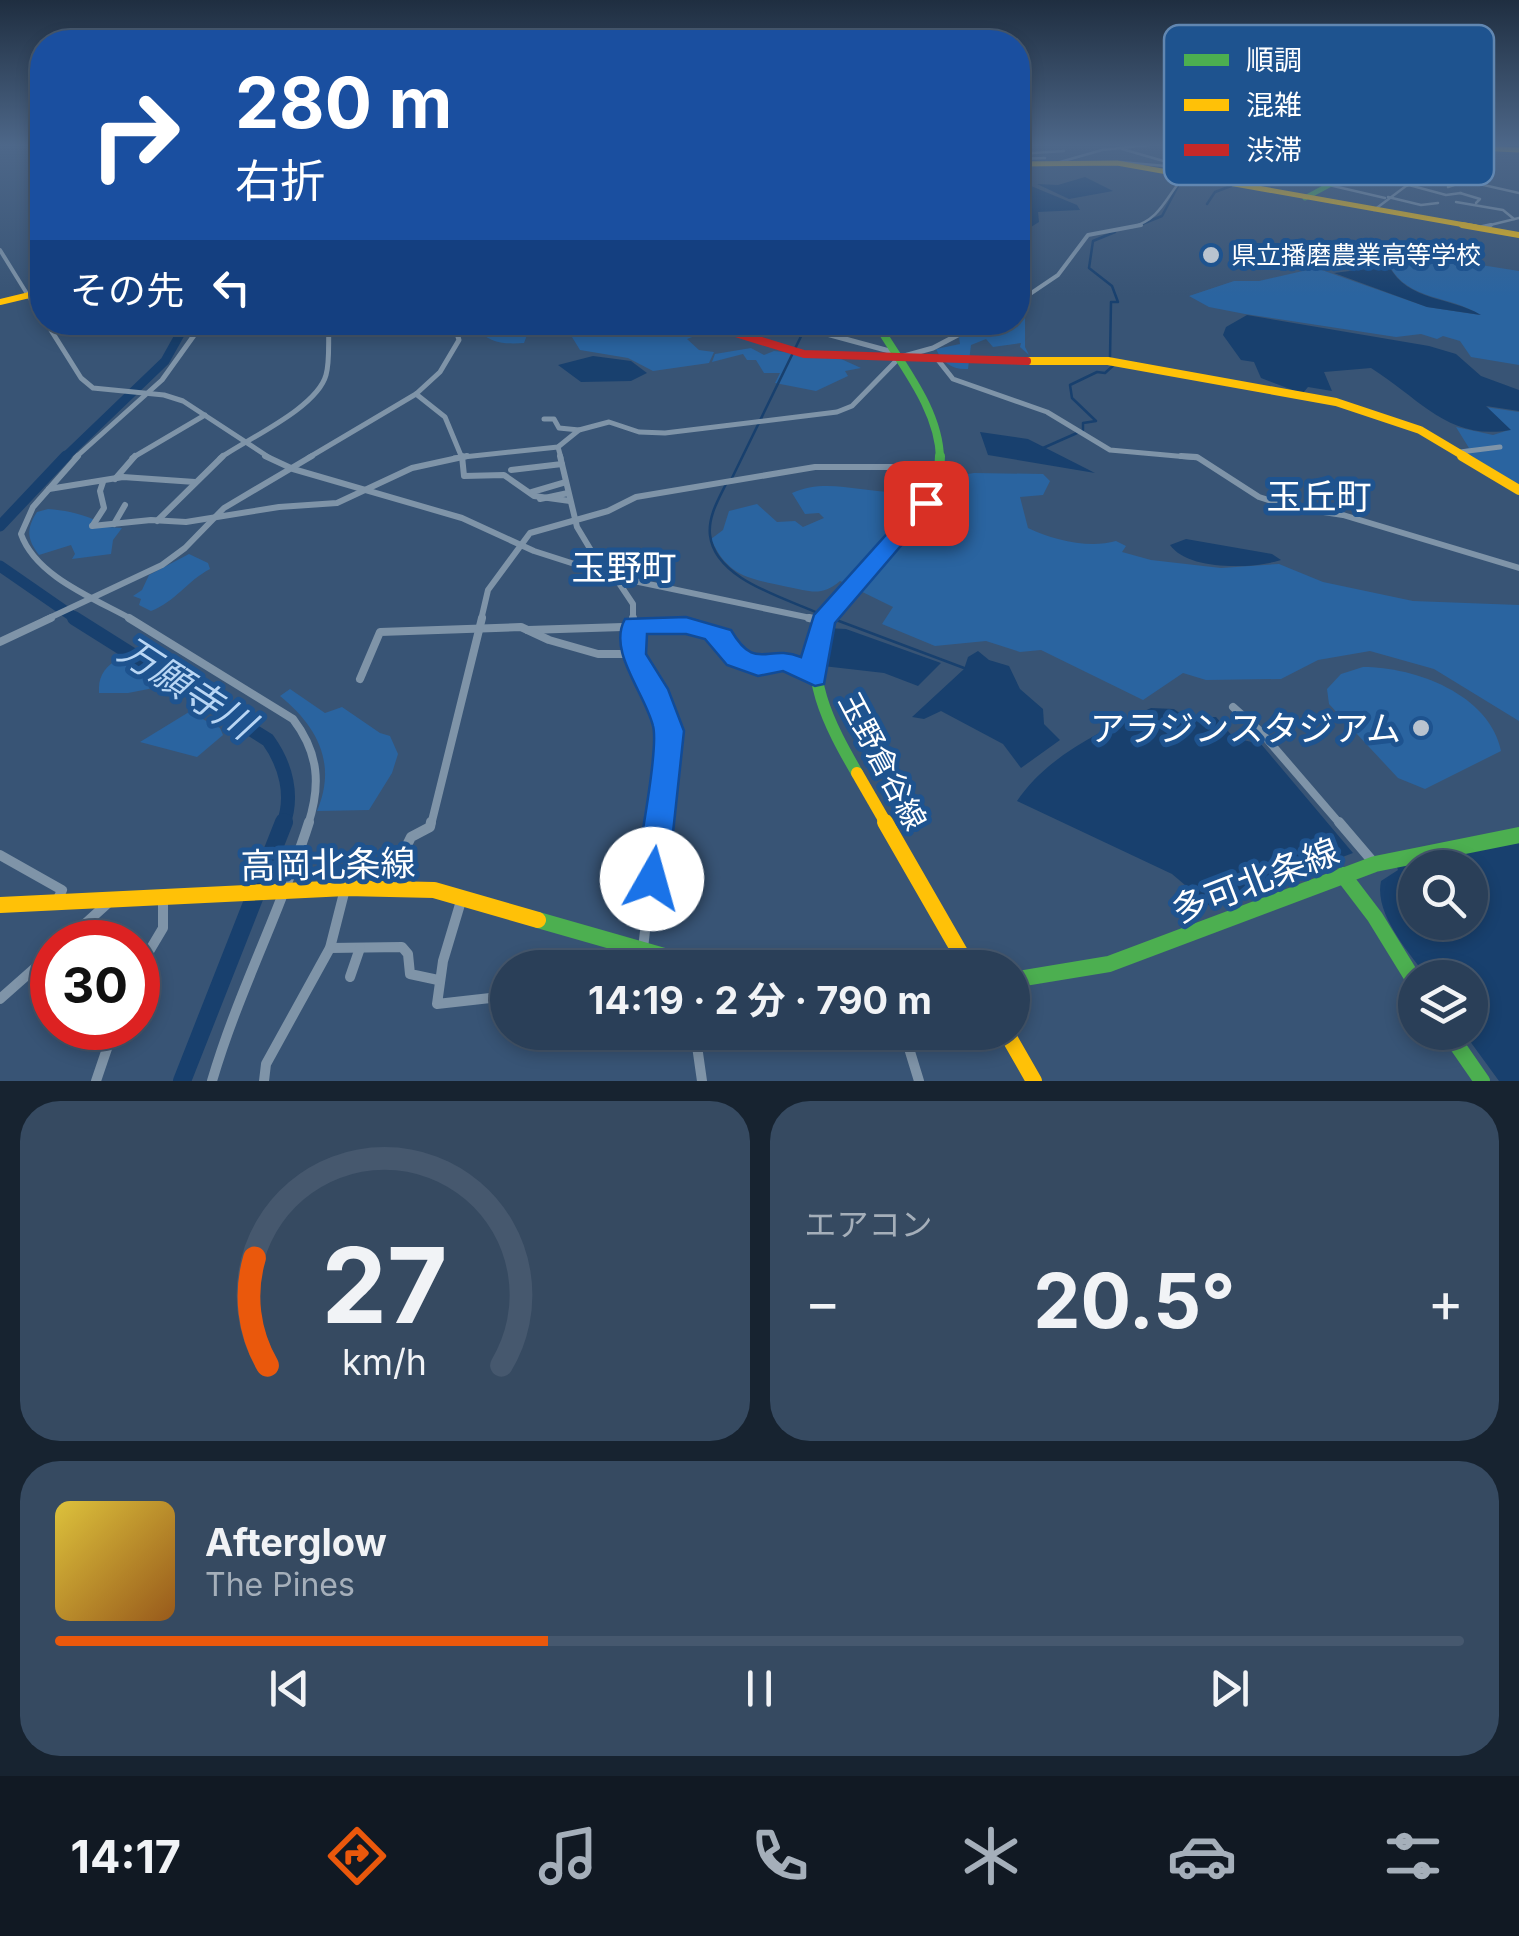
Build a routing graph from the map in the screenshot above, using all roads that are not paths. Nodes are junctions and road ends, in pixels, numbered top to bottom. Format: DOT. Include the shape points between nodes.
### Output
graph roads {
  1 [pos="1168,195"];
  2 [pos="1291,195"];
  3 [pos="1310,195"];
  4 [pos="1378,195"];
  5 [pos="1389,195"];
  6 [pos="1469,195"];
  7 [pos="1386,197"];
  8 [pos="1305,198"];
  9 [pos="1456,202"];
  10 [pos="1438,203"];
  11 [pos="1476,203"];
  12 [pos="1374,210"];
  13 [pos="1517,218"];
  14 [pos="1479,228"];
  15 [pos="1519,235"];
  16 [pos="0,250"];
  17 [pos="1030,294"];
  18 [pos="28,295"];
  19 [pos="30,298"];
  20 [pos="0,302"];
  21 [pos="54,335"];
  22 [pos="198,335"];
  23 [pos="328,335"];
  24 [pos="457,335"];
  25 [pos="739,335"];
  26 [pos="826,335"];
  27 [pos="884,335"];
  28 [pos="958,335"];
  29 [pos="896,356"];
  30 [pos="938,360"];
  31 [pos="149,394"];
  32 [pos="416,394"];
  33 [pos="206,415"];
  34 [pos="544,419"];
  35 [pos="578,430"];
  36 [pos="242,442"];
  37 [pos="1500,446"];
  38 [pos="558,447"];
  39 [pos="1459,452"];
  40 [pos="464,456"];
  41 [pos="562,464"];
  42 [pos="293,469"];
  43 [pos="511,470"];
  44 [pos="942,471"];
  45 [pos="115,478"];
  46 [pos="103,481"];
  47 [pos="196,482"];
  48 [pos="566,482"];
  49 [pos="47,490"];
  50 [pos="368,490"];
  51 [pos="1519,490"];
  52 [pos="532,492"];
  53 [pos="569,497"];
  54 [pos="125,505"];
  55 [pos="216,517"];
  56 [pos="575,518"];
  57 [pos="158,521"];
  58 [pos="114,524"];
  59 [pos="150,532"];
  60 [pos="521,545"];
  61 [pos="1519,568"];
  62 [pos="604,573"];
  63 [pos="615,577"];
  64 [pos="95,599"];
  65 [pos="823,621"];
  66 [pos="634,625"];
  67 [pos="480,629"];
  68 [pos="528,630"];
  69 [pos="0,642"];
  70 [pos="633,654"];
  71 [pos="815,677"];
  72 [pos="360,678"];
  73 [pos="1233,707"];
  74 [pos="1519,834"];
  75 [pos="0,855"];
  76 [pos="1375,864"];
  77 [pos="1343,876"];
  78 [pos="387,886"];
  79 [pos="346,888"];
  80 [pos="283,890"];
  81 [pos="164,896"];
  82 [pos="462,897"];
  83 [pos="110,899"];
  84 [pos="56,902"];
  85 [pos="0,905"];
  86 [pos="88,920"];
  87 [pos="160,933"];
  88 [pos="330,948"];
  89 [pos="360,948"];
  90 [pos="643,948"];
  91 [pos="648,950"];
  92 [pos="959,950"];
  93 [pos="1402,960"];
  94 [pos="30,972"];
  95 [pos="350,977"];
  96 [pos="1030,977"];
  97 [pos="438,980"];
  98 [pos="490,998"];
  99 [pos="0,999"];
  100 [pos="107,1050"];
  101 [pos="698,1050"];
  102 [pos="910,1050"];
  103 [pos="1016,1050"];
  104 [pos="1460,1050"];
  105 [pos="96,1081"];
  106 [pos="212,1081"];
  107 [pos="264,1081"];
  108 [pos="702,1081"];
  109 [pos="919,1081"];
  110 [pos="1034,1081"];
  111 [pos="1482,1081"];
  1 -- 17 [label="street" via="1158,215 1088,235 1053,279"];
  2 -- 8 [label="main road"];
  3 -- 8 [label="main road"];
  4 -- 7 [label="street"];
  5 -- 7 [label="street"];
  6 -- 11 [label="street" via="1480,199"];
  7 -- 10 [label="street"];
  7 -- 12 [label="street"];
  8 -- 12 [label="main road"];
  9 -- 11 [label="street"];
  11 -- 13 [label="street"];
  12 -- 14 [label="main road"];
  13 -- 14 [label="street"];
  14 -- 15 [label="main road"];
  16 -- 18 [label="street"];
  18 -- 19 [label="street"];
  18 -- 20 [label="main road"];
  21 -- 31 [label="street" via="86,382"];
  22 -- 31 [label="street"];
  23 -- 36 [label="street" via="323,383 300,407"];
  24 -- 32 [label="street" via="440,372"];
  25 -- 29 [label="main road" via="788,351"];
  26 -- 29 [label="street"];
  27 -- 29 [label="main road"];
  28 -- 29 [label="street"];
  29 -- 30 [label="main road"];
  29 -- 35 [label="street" via="852,406 837,412 665,433 609,422"];
  29 -- 44 [label="main road" via="942,444"];
  30 -- 39 [label="main road" via="1064,358 1141,366 1358,407"];
  30 -- 61 [label="street" via="954,379 1047,412 1110,450 1197,457 1259,497"];
  31 -- 33 [label="street"];
  31 -- 49 [label="street"];
  32 -- 40 [label="street" via="442,411"];
  32 -- 42 [label="street"];
  33 -- 36 [label="street"];
  33 -- 45 [label="street" via="144,451"];
  34 -- 35 [label="street"];
  35 -- 38 [label="street"];
  36 -- 42 [label="street"];
  36 -- 47 [label="street"];
  37 -- 39 [label="street"];
  38 -- 40 [label="street"];
  38 -- 41 [label="street"];
  39 -- 51 [label="main road"];
  40 -- 50 [label="street" via="412,468"];
  40 -- 52 [label="street" via="464,476 504,475 510,485"];
  41 -- 43 [label="street"];
  41 -- 48 [label="street"];
  42 -- 50 [label="street"];
  42 -- 55 [label="street"];
  44 -- 56 [label="street" via="832,464 636,497"];
  44 -- 65 [label="main road" via="923,508"];
  45 -- 46 [label="street"];
  45 -- 47 [label="street"];
  46 -- 49 [label="street"];
  46 -- 58 [label="street" via="104,508 92,526"];
  47 -- 57 [label="street"];
  48 -- 52 [label="street"];
  48 -- 53 [label="street"];
  49 -- 64 [label="street" via="28,514 24,542 50,572"];
  50 -- 55 [label="street" via="337,503"];
  50 -- 60 [label="street" via="462,518"];
  52 -- 53 [label="street" via="540,499"];
  53 -- 56 [label="street"];
  54 -- 58 [label="street"];
  55 -- 57 [label="street"];
  55 -- 64 [label="street" via="162,565"];
  56 -- 60 [label="street" via="538,529"];
  56 -- 62 [label="street"];
  57 -- 58 [label="street"];
  57 -- 59 [label="street"];
  60 -- 62 [label="street"];
  60 -- 67 [label="street" via="488,590"];
  62 -- 63 [label="street"];
  63 -- 65 [label="street"];
  63 -- 66 [label="street" via="633,604"];
  64 -- 69 [label="street"];
  64 -- 80 [label="street" via="263,697 309,740 318,775 314,811"];
  65 -- 71 [label="main road, 玉野倉谷線"];
  66 -- 68 [label="street"];
  66 -- 70 [label="street"];
  66 -- 71 [label="street" via="714,632 737,658 758,666 786,662"];
  67 -- 68 [label="street"];
  67 -- 72 [label="street" via="380,632"];
  67 -- 78 [label="street" via="430,827 411,838"];
  68 -- 70 [label="street" via="606,656"];
  70 -- 90 [label="street" via="670,731"];
  71 -- 92 [label="main road, 玉野倉谷線" via="839,742"];
  73 -- 76 [label="street"];
  74 -- 76 [label="main road, 多可北条線"];
  75 -- 84 [label="street" via="62,890"];
  76 -- 77 [label="main road, 多可北条線"];
  77 -- 93 [label="main road"];
  77 -- 96 [label="main road, 多可北条線" via="1109,964"];
  78 -- 79 [label="main road, 高岡北条線"];
  78 -- 82 [label="main road, 高岡北条線"];
  79 -- 80 [label="main road, 高岡北条線"];
  79 -- 88 [label="street"];
  80 -- 81 [label="main road, 高岡北条線"];
  80 -- 106 [label="street"];
  81 -- 83 [label="main road, 高岡北条線"];
  81 -- 87 [label="street"];
  82 -- 90 [label="main road, 高岡北条線"];
  82 -- 97 [label="street"];
  83 -- 84 [label="main road, 高岡北条線"];
  83 -- 86 [label="street"];
  84 -- 85 [label="main road, 高岡北条線"];
  88 -- 89 [label="street"];
  88 -- 107 [label="street" via="266,1064"];
  89 -- 95 [label="street"];
  89 -- 97 [label="street" via="402,947 410,974"];
  90 -- 91 [label="main road, 高岡北条線"];
  94 -- 99 [label="street"];
  97 -- 98 [label="street" via="436,1004"];
  100 -- 105 [label="street"];
  101 -- 108 [label="street"];
  102 -- 109 [label="street"];
  103 -- 110 [label="main road"];
  104 -- 111 [label="main road"];
}
